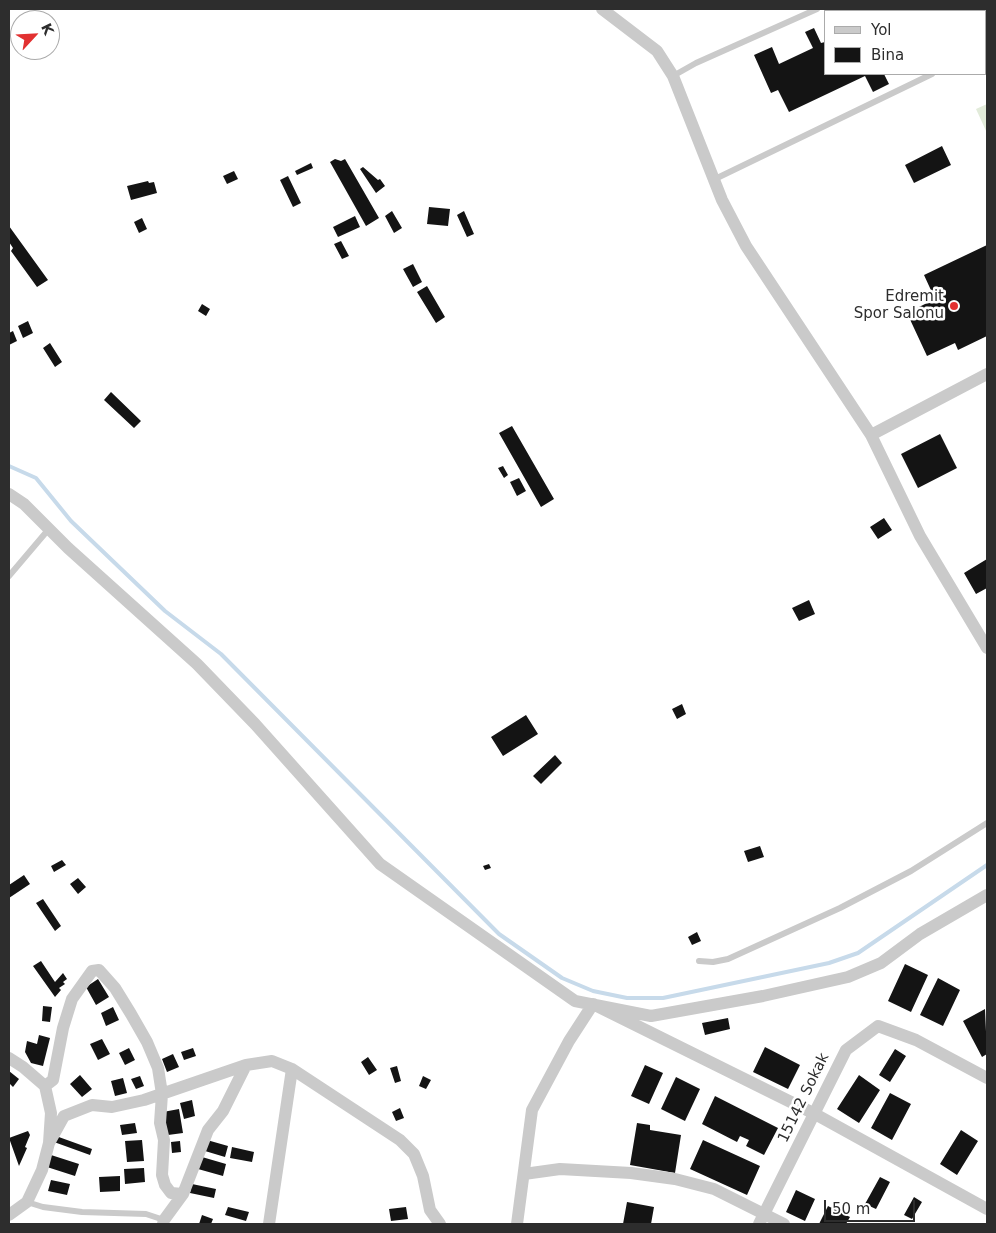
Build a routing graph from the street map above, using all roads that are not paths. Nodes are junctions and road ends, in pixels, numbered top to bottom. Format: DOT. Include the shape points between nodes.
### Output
graph roads {
  1 [pos="602,9"];
  2 [pos="817,9"];
  3 [pos="930,75"];
  4 [pos="673,76"];
  5 [pos="715,179"];
  6 [pos="987,374"];
  7 [pos="871,435"];
  8 [pos="9,494"];
  9 [pos="48,530"];
  10 [pos="9,576"];
  11 [pos="987,648"];
  12 [pos="987,823"];
  13 [pos="987,896"];
  14 [pos="699,961"];
  15 [pos="593,1004"];
  16 [pos="9,1058"];
  17 [pos="246,1065"];
  18 [pos="292,1069"];
  19 [pos="987,1078"];
  20 [pos="45,1086"];
  21 [pos="162,1094"];
  22 [pos="815,1114"];
  23 [pos="49,1143"];
  24 [pos="524,1174"];
  25 [pos="183,1194"];
  26 [pos="27,1202"];
  27 [pos="987,1208"];
  28 [pos="9,1215"];
  29 [pos="761,1219"];
  30 [pos="163,1222"];
  31 [pos="269,1224"];
  32 [pos="440,1224"];
  33 [pos="517,1224"];
  34 [pos="784,1224"];
  1 -- 4 [label="street" via="657,51"];
  2 -- 4 [label="lane"];
  3 -- 5 [label="lane"];
  4 -- 5 [label="street"];
  5 -- 7 [label="street" via="746,246"];
  6 -- 7 [label="street"];
  7 -- 11 [label="street" via="920,536"];
  8 -- 9 [label="street" via="24,504"];
  9 -- 10 [label="lane"];
  9 -- 15 [label="street" via="197,664 380,864 575,1001"];
  12 -- 14 [label="lane" via="912,870 840,908 728,959"];
  13 -- 15 [label="street" via="920,934 881,962 848,977 650,1016"];
  15 -- 22 [label="street"];
  15 -- 24 [label="street" via="569,1040 532,1110"];
  16 -- 20 [label="street"];
  17 -- 18 [label="street" via="272,1061"];
  17 -- 21 [label="street"];
  17 -- 25 [label="street" via="223,1111 208,1130"];
  18 -- 31 [label="street"];
  18 -- 32 [label="street" via="405,1144 414,1154 423,1176 430,1210"];
  19 -- 22 [label="street, 15142 Sokak" via="916,1040 878,1026 846,1050"];
  20 -- 21 [label="street" via="53,1080 72,999 92,971 99,970 116,988 147,1042 158,1068"];
  20 -- 23 [label="street" via="51,1113"];
  21 -- 23 [label="street" via="112,1107 92,1105 64,1116"];
  21 -- 25 [label="street" via="162,1175 171,1192"];
  22 -- 27 [label="street"];
  22 -- 29 [label="street, 15142 Sokak"];
  23 -- 26 [label="street" via="42,1170"];
  24 -- 29 [label="street" via="560,1169 675,1179 714,1189"];
  24 -- 33 [label="street"];
  25 -- 30 [label="street"];
  26 -- 28 [label="street"];
  26 -- 30 [label="lane" via="82,1212 146,1214"];
  29 -- 34 [label="street"];
}
